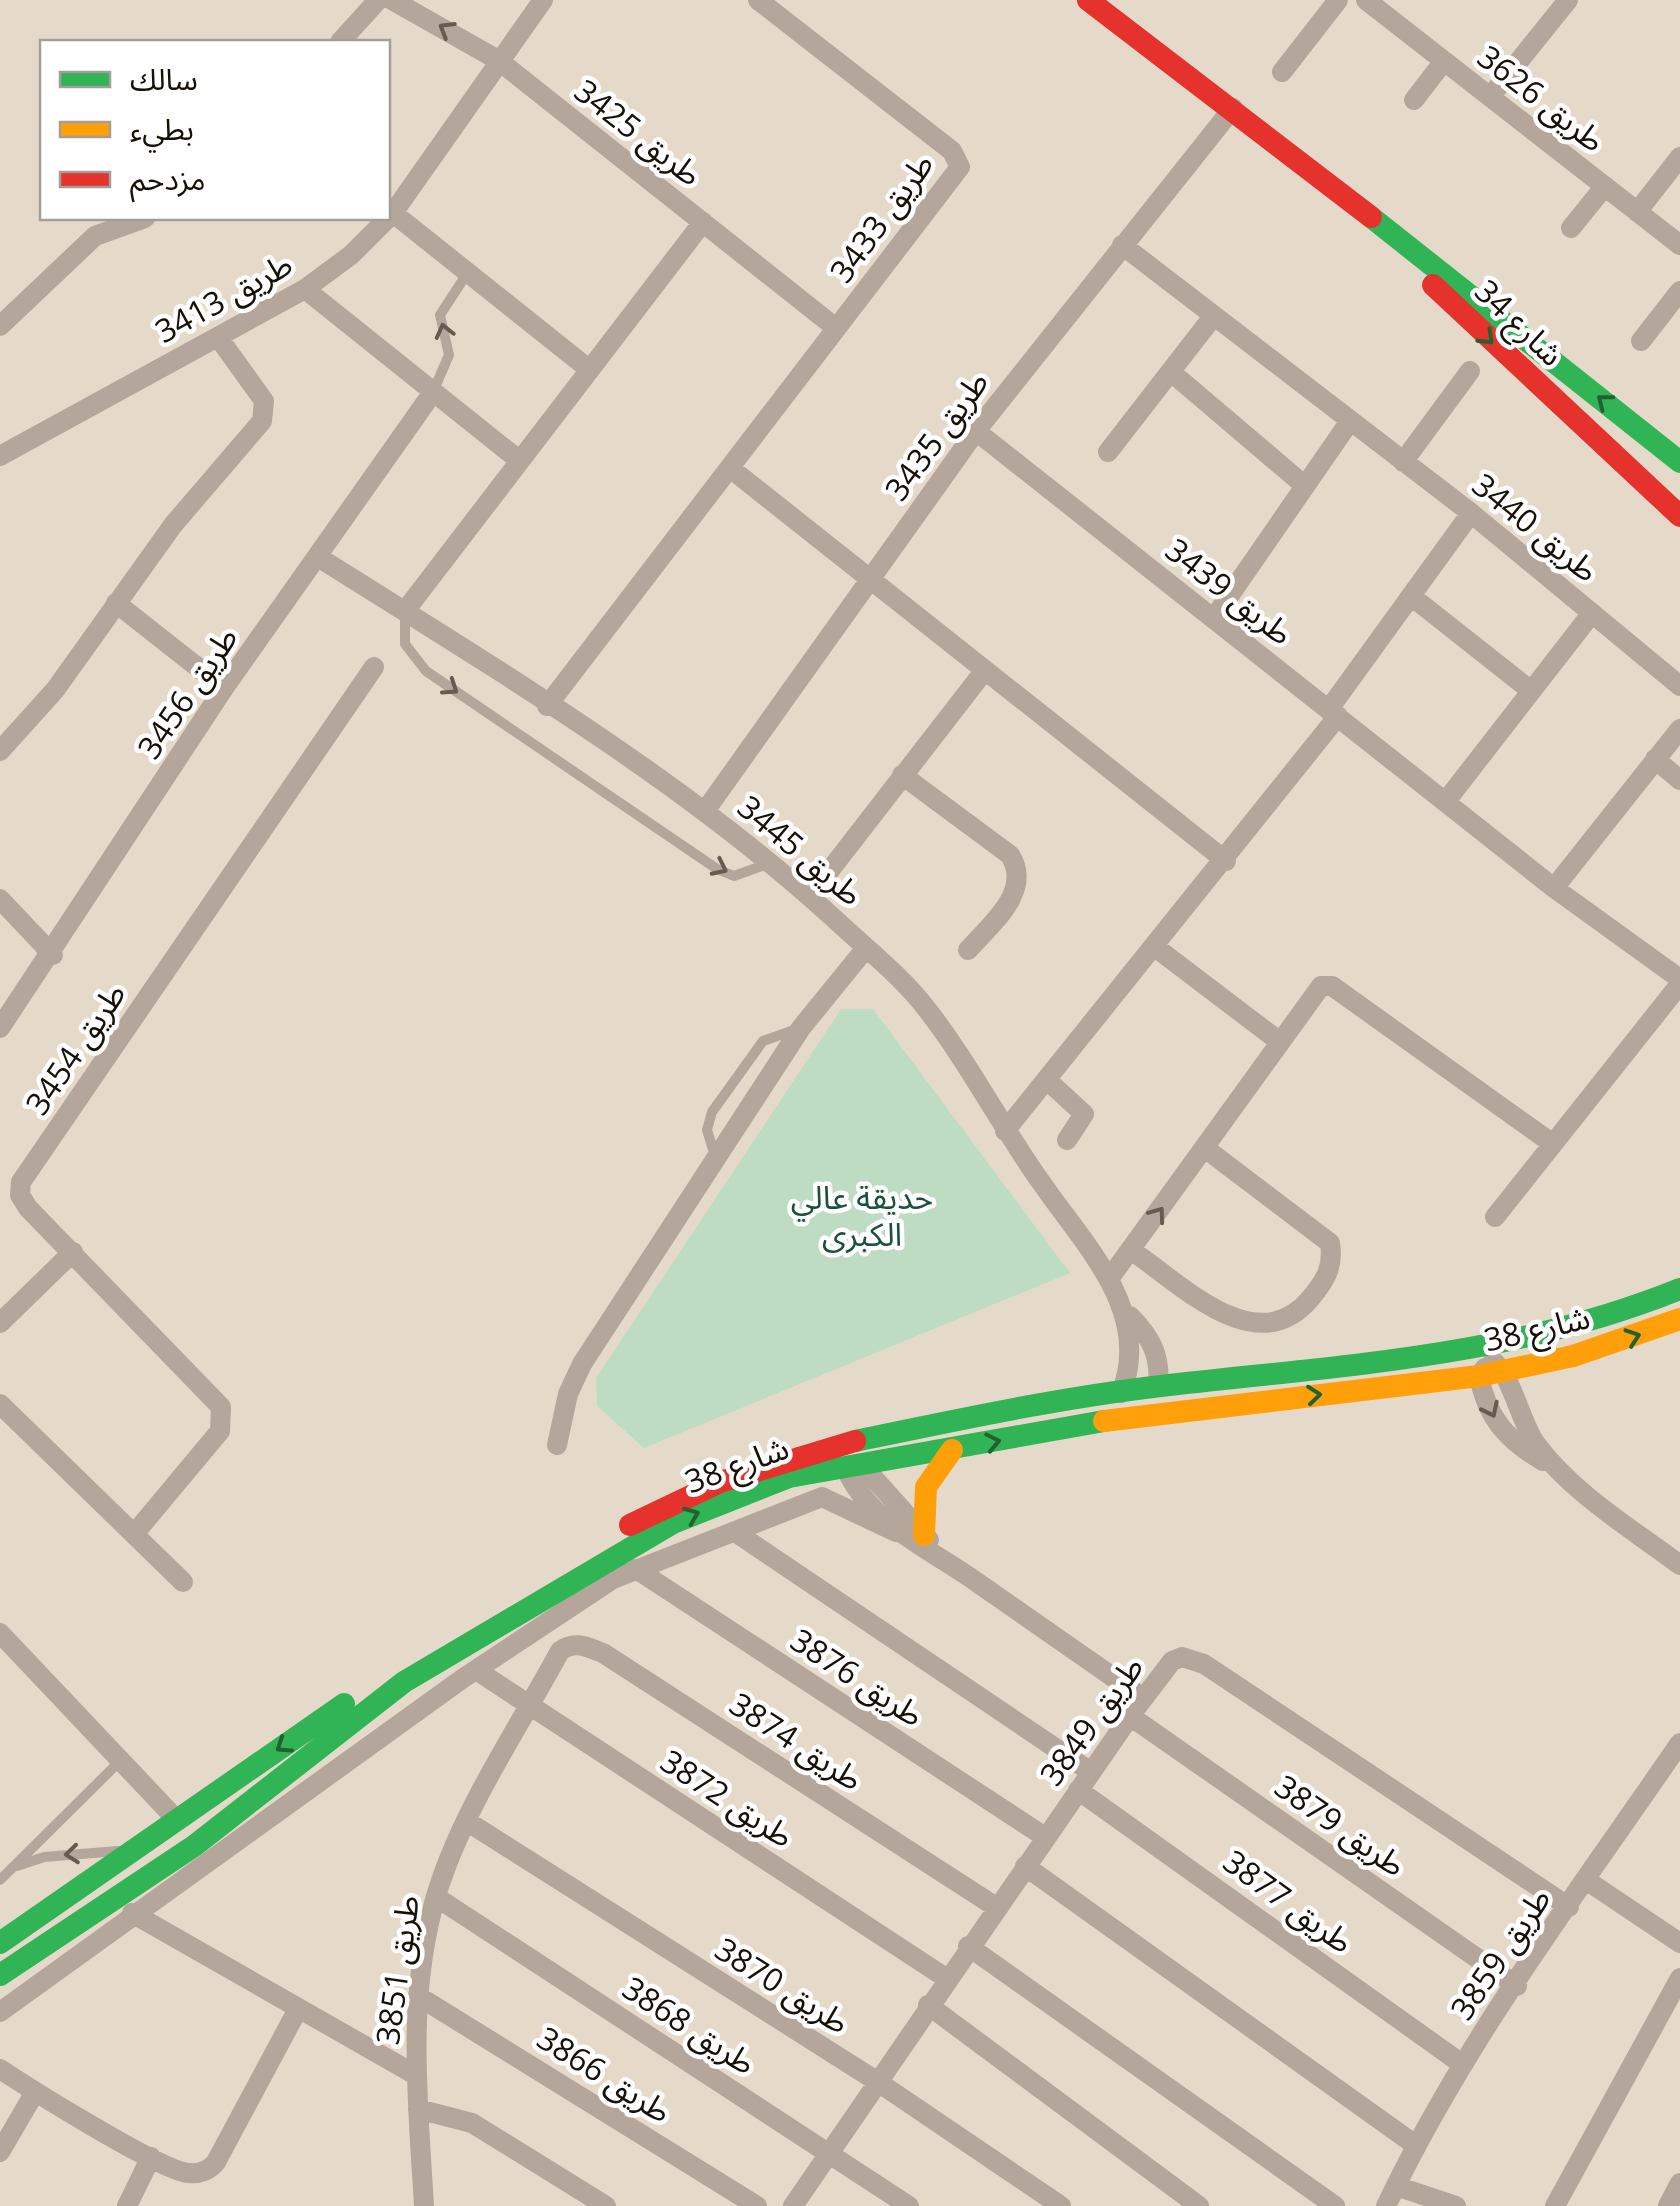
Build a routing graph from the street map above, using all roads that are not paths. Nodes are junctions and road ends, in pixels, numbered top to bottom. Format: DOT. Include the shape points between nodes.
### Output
graph roads {
  1 [pos="378,0"];
  2 [pos="392,0"];
  3 [pos="544,0"];
  4 [pos="758,0"];
  5 [pos="1088,0"];
  6 [pos="1338,0"];
  7 [pos="1366,0"];
  8 [pos="1568,0"];
  9 [pos="342,40"];
  10 [pos="498,60"];
  11 [pos="1444,61"];
  12 [pos="1282,72"];
  13 [pos="1490,98"];
  14 [pos="1414,100"];
  15 [pos="1233,108"];
  16 [pos="1680,157"];
  17 [pos="1316,173"];
  18 [pos="1604,186"];
  19 [pos="1637,212"];
  20 [pos="393,213"];
  21 [pos="390,216"];
  22 [pos="139,220"];
  23 [pos="386,220"];
  24 [pos="703,222"];
  25 [pos="1571,228"];
  26 [pos="1680,244"];
  27 [pos="1122,245"];
  28 [pos="468,272"];
  29 [pos="305,290"];
  30 [pos="1680,291"];
  31 [pos="1212,318"];
  32 [pos="0,326"];
  33 [pos="836,328"];
  34 [pos="218,337"];
  35 [pos="1641,341"];
  36 [pos="590,370"];
  37 [pos="1470,371"];
  38 [pos="1171,372"];
  39 [pos="432,394"];
  40 [pos="1350,421"];
  41 [pos="976,430"];
  42 [pos="1108,452"];
  43 [pos="0,456"];
  44 [pos="520,461"];
  45 [pos="1403,462"];
  46 [pos="1680,462"];
  47 [pos="730,468"];
  48 [pos="1305,486"];
  49 [pos="1471,513"];
  50 [pos="1680,516"];
  51 [pos="318,557"];
  52 [pos="870,579"];
  53 [pos="1411,596"];
  54 [pos="116,603"];
  55 [pos="405,612"];
  56 [pos="1592,612"];
  57 [pos="1214,618"];
  58 [pos="374,667"];
  59 [pos="986,670"];
  60 [pos="1680,686"];
  61 [pos="224,688"];
  62 [pos="1530,690"];
  63 [pos="546,706"];
  64 [pos="1333,712"];
  65 [pos="1680,728"];
  66 [pos="0,751"];
  67 [pos="1655,759"];
  68 [pos="902,775"];
  69 [pos="1680,780"];
  70 [pos="1446,801"];
  71 [pos="705,811"];
  72 [pos="1226,861"];
  73 [pos="770,863"];
  74 [pos="1554,888"];
  75 [pos="810,896"];
  76 [pos="0,899"];
  77 [pos="1155,947"];
  78 [pos="866,948"];
  79 [pos="968,950"];
  80 [pos="53,955"];
  81 [pos="1680,982"];
  82 [pos="0,1028"];
  83 [pos="1280,1042"];
  84 [pos="1047,1080"];
  85 [pos="1005,1131"];
  86 [pos="1066,1140"];
  87 [pos="1553,1144"];
  88 [pos="1206,1149"];
  89 [pos="1495,1216"];
  90 [pos="1131,1250"];
  91 [pos="73,1252"];
  92 [pos="1109,1279"];
  93 [pos="1680,1288"];
  94 [pos="1125,1312"];
  95 [pos="1680,1319"];
  96 [pos="0,1323"];
  97 [pos="1526,1338"];
  98 [pos="1456,1354"];
  99 [pos="1492,1369"];
  100 [pos="1158,1386"];
  101 [pos="1122,1393"];
  102 [pos="0,1404"];
  103 [pos="1138,1415"];
  104 [pos="557,1446"];
  105 [pos="952,1450"];
  106 [pos="850,1454"];
  107 [pos="789,1477"];
  108 [pos="134,1532"];
  109 [pos="735,1532"];
  110 [pos="896,1532"];
  111 [pos="924,1535"];
  112 [pos="951,1564"];
  113 [pos="1680,1564"];
  114 [pos="636,1569"];
  115 [pos="183,1582"];
  116 [pos="0,1633"];
  117 [pos="472,1641"];
  118 [pos="560,1651"];
  119 [pos="469,1674"];
  120 [pos="1143,1698"];
  121 [pos="530,1706"];
  122 [pos="1130,1716"];
  123 [pos="1680,1743"];
  124 [pos="120,1760"];
  125 [pos="1091,1772"];
  126 [pos="1078,1790"];
  127 [pos="174,1818"];
  128 [pos="468,1822"];
  129 [pos="1045,1837"];
  130 [pos="129,1850"];
  131 [pos="15,1866"];
  132 [pos="1024,1866"];
  133 [pos="0,1880"];
  134 [pos="1586,1880"];
  135 [pos="436,1897"];
  136 [pos="996,1907"];
  137 [pos="1569,1907"];
  138 [pos="132,1913"];
  139 [pos="67,1930"];
  140 [pos="0,1943"];
  141 [pos="1680,1943"];
  142 [pos="968,1946"];
  143 [pos="0,1974"];
  144 [pos="946,1978"];
  145 [pos="1680,1978"];
  146 [pos="1517,1986"];
  147 [pos="418,1996"];
  148 [pos="928,2005"];
  149 [pos="298,2009"];
  150 [pos="0,2012"];
  151 [pos="1462,2064"];
  152 [pos="0,2068"];
  153 [pos="414,2074"];
  154 [pos="878,2082"];
  155 [pos="35,2092"];
  156 [pos="418,2109"];
  157 [pos="1414,2144"];
  158 [pos="0,2152"];
  159 [pos="830,2154"];
  160 [pos="151,2158"];
  161 [pos="1680,2183"];
  162 [pos="1396,2186"];
  163 [pos="127,2206"];
  164 [pos="424,2206"];
  165 [pos="606,2206"];
  166 [pos="757,2206"];
  167 [pos="794,2206"];
  168 [pos="910,2206"];
  169 [pos="1061,2206"];
  170 [pos="1199,2206"];
  171 [pos="1335,2206"];
  172 [pos="1386,2206"];
  173 [pos="1456,2206"];
  174 [pos="1555,2206"];
  175 [pos="1668,2206"];
  1 -- 9 [label="street"];
  10 -- 2 [label="street, طريق 3425, one-way"];
  3 -- 10 [label="street, طريق 3413"];
  4 -- 33 [label="street, طريق 3433" via="952,151 960,168"];
  5 -- 15 [label="street, شارع 34"];
  6 -- 12 [label="street"];
  7 -- 11 [label="street, طريق 3626"];
  8 -- 13 [label="street"];
  10 -- 20 [label="street, طريق 3413"];
  10 -- 24 [label="street, طريق 3425"];
  11 -- 13 [label="street, طريق 3626"];
  11 -- 14 [label="street"];
  13 -- 18 [label="street, طريق 3626"];
  15 -- 17 [label="street, شارع 34"];
  15 -- 27 [label="street, طريق 3435"];
  16 -- 19 [label="street"];
  46 -- 17 [label="street, شارع 34, one-way"];
  17 -- 50 [label="street, شارع 34, one-way"];
  18 -- 19 [label="street, طريق 3626"];
  18 -- 25 [label="street"];
  19 -- 26 [label="street, طريق 3626"];
  20 -- 21 [label="street, طريق 3413"];
  20 -- 28 [label="street"];
  22 -- 32 [label="street" via="94,236"];
  23 -- 29 [label="street, طريق 3413"];
  24 -- 33 [label="street, طريق 3425"];
  24 -- 36 [label="street"];
  27 -- 31 [label="street, طريق 3440"];
  27 -- 41 [label="street, طريق 3435"];
  28 -- 36 [label="street"];
  39 -- 28 [label="lane, one-way" via="449,355 440,315"];
  29 -- 34 [label="street, طريق 3413"];
  29 -- 39 [label="street"];
  30 -- 35 [label="street"];
  31 -- 38 [label="street"];
  31 -- 40 [label="street, طريق 3440"];
  33 -- 47 [label="street, طريق 3433"];
  34 -- 43 [label="street, طريق 3413"];
  34 -- 54 [label="street" via="264,401 262,422"];
  36 -- 44 [label="street"];
  37 -- 45 [label="street"];
  38 -- 42 [label="street"];
  38 -- 48 [label="street"];
  39 -- 44 [label="street"];
  39 -- 51 [label="street, طريق 3456"];
  40 -- 45 [label="street, طريق 3440"];
  40 -- 48 [label="street"];
  41 -- 52 [label="street, طريق 3435"];
  41 -- 57 [label="street, طريق 3439"];
  44 -- 55 [label="street"];
  45 -- 49 [label="street, طريق 3440"];
  47 -- 52 [label="street"];
  47 -- 63 [label="street, طريق 3433"];
  48 -- 57 [label="street"];
  49 -- 53 [label="street"];
  49 -- 56 [label="street, طريق 3440"];
  51 -- 55 [label="street, طريق 3445"];
  51 -- 61 [label="street, طريق 3456"];
  52 -- 59 [label="street"];
  52 -- 71 [label="street, طريق 3435"];
  53 -- 62 [label="street"];
  53 -- 64 [label="street"];
  54 -- 61 [label="street"];
  54 -- 66 [label="street" via="55,690"];
  55 -- 63 [label="street, طريق 3445"];
  55 -- 73 [label="lane, one-way" via="405,644 426,671 717,869 744,875"];
  56 -- 60 [label="street, طريق 3440"];
  56 -- 62 [label="street"];
  57 -- 64 [label="street, طريق 3439"];
  58 -- 91 [label="street, طريق 3454" via="22,1182 28,1208"];
  59 -- 68 [label="street"];
  59 -- 72 [label="street"];
  61 -- 80 [label="street, طريق 3456"];
  62 -- 70 [label="street"];
  63 -- 71 [label="street, طريق 3445"];
  64 -- 70 [label="street, طريق 3439"];
  64 -- 72 [label="street"];
  65 -- 67 [label="street"];
  67 -- 69 [label="street"];
  67 -- 74 [label="street"];
  68 -- 75 [label="street"];
  68 -- 79 [label="street" via="1010,855 1019,869 1018,886"];
  70 -- 74 [label="street, طريق 3439"];
  71 -- 73 [label="street, طريق 3445"];
  72 -- 77 [label="street"];
  73 -- 75 [label="street, طريق 3445"];
  74 -- 81 [label="street, طريق 3439"];
  75 -- 78 [label="street, طريق 3445"];
  76 -- 80 [label="street"];
  77 -- 83 [label="street"];
  77 -- 84 [label="street"];
  78 -- 85 [label="street, طريق 3445" via="926,1007"];
  78 -- 104 [label="street" via="801,1028 582,1364"];
  80 -- 82 [label="street, طريق 3456"];
  81 -- 87 [label="street"];
  83 -- 87 [label="street" via="1316,988 1332,986"];
  83 -- 88 [label="street"];
  84 -- 85 [label="street"];
  84 -- 86 [label="street" via="1084,1114"];
  85 -- 92 [label="street, طريق 3445"];
  87 -- 89 [label="street"];
  90 -- 88 [label="street, one-way"];
  88 -- 90 [label="street" via="1330,1244 1333,1261 1315,1292 1282,1322 1252,1325"];
  90 -- 92 [label="street"];
  91 -- 96 [label="street"];
  91 -- 108 [label="street, طريق 3454" via="221,1407 220,1431"];
  92 -- 94 [label="street, طريق 3445"];
  93 -- 97 [label="street, شارع 38" via="1643,1306"];
  94 -- 100 [label="street" via="1154,1346"];
  94 -- 101 [label="street" via="1133,1352"];
  99 -- 95 [label="street, شارع 38, one-way" via="1632,1339"];
  97 -- 98 [label="street, شارع 38"];
  97 -- 99 [label="street"];
  98 -- 99 [label="street"];
  98 -- 100 [label="street, شارع 38"];
  103 -- 99 [label="street, شارع 38, one-way"];
  99 -- 113 [label="street" via="1492,1417 1504,1434"];
  100 -- 101 [label="street, شارع 38"];
  100 -- 103 [label="street"];
  101 -- 106 [label="street, شارع 38"];
  102 -- 108 [label="street"];
  105 -- 103 [label="street, شارع 38, one-way"];
  105 -- 106 [label="street, شارع 38"];
  105 -- 111 [label="street" via="926,1487"];
  106 -- 107 [label="street, شارع 38"];
  106 -- 110 [label="street" via="861,1496"];
  106 -- 111 [label="street"];
  106 -- 127 [label="street, شارع 38, one-way" via="731,1474 633,1523 384,1676"];
  107 -- 109 [label="street"];
  117 -- 107 [label="street, شارع 38, one-way" via="673,1523"];
  108 -- 115 [label="street"];
  109 -- 110 [label="street" via="822,1496"];
  109 -- 114 [label="street"];
  109 -- 125 [label="street"];
  110 -- 112 [label="street"];
  111 -- 112 [label="street"];
  112 -- 120 [label="street"];
  114 -- 119 [label="street"];
  114 -- 129 [label="street, طريق 3876"];
  116 -- 124 [label="street"];
  117 -- 119 [label="street"];
  117 -- 139 [label="street, شارع 38" via="404,1682 194,1846"];
  118 -- 121 [label="street, طريق 3851"];
  118 -- 136 [label="street, طريق 3874" via="581,1644 603,1653"];
  119 -- 121 [label="street, طريق 3872"];
  119 -- 138 [label="street"];
  120 -- 122 [label="street, طريق 3849"];
  120 -- 137 [label="street, طريق 3849" via="1172,1661 1194,1658"];
  121 -- 128 [label="street, طريق 3851"];
  121 -- 144 [label="street, طريق 3872"];
  122 -- 125 [label="street, طريق 3849"];
  122 -- 146 [label="street, طريق 3879"];
  123 -- 134 [label="street, طريق 3859"];
  124 -- 127 [label="street"];
  124 -- 131 [label="lane"];
  125 -- 126 [label="street, طريق 3849"];
  126 -- 129 [label="street, طريق 3849"];
  126 -- 151 [label="street, طريق 3877"];
  127 -- 130 [label="street, شارع 38"];
  127 -- 139 [label="street" via="176,1839 76,1907"];
  128 -- 135 [label="street, طريق 3851"];
  128 -- 154 [label="street, طريق 3870"];
  129 -- 132 [label="street, طريق 3849"];
  130 -- 131 [label="lane, one-way"];
  130 -- 140 [label="street, شارع 38"];
  131 -- 133 [label="lane"];
  132 -- 136 [label="street, طريق 3849"];
  132 -- 157 [label="street"];
  134 -- 137 [label="street, طريق 3859"];
  134 -- 141 [label="street"];
  135 -- 147 [label="street, طريق 3851"];
  135 -- 159 [label="street, طريق 3868"];
  136 -- 142 [label="street, طريق 3849"];
  137 -- 146 [label="street, طريق 3859"];
  138 -- 149 [label="street"];
  138 -- 150 [label="street"];
  139 -- 143 [label="street, شارع 38"];
  142 -- 144 [label="street, طريق 3849"];
  142 -- 171 [label="street"];
  144 -- 148 [label="street, طريق 3849"];
  145 -- 174 [label="street"];
  146 -- 151 [label="street, طريق 3859"];
  147 -- 153 [label="street, طريق 3851"];
  147 -- 166 [label="street, طريق 3866"];
  148 -- 154 [label="street, طريق 3849"];
  148 -- 170 [label="street"];
  149 -- 153 [label="street"];
  149 -- 160 [label="street" via="210,2168 180,2172"];
  151 -- 157 [label="street, طريق 3859"];
  152 -- 155 [label="street"];
  153 -- 156 [label="street, طريق 3851"];
  154 -- 159 [label="street, طريق 3849"];
  154 -- 169 [label="street, طريق 3870"];
  155 -- 158 [label="street"];
  155 -- 160 [label="street"];
  156 -- 164 [label="street, طريق 3851"];
  156 -- 165 [label="street" via="472,2123"];
  157 -- 162 [label="street, طريق 3859"];
  159 -- 167 [label="street, طريق 3849"];
  159 -- 168 [label="street, طريق 3868"];
  160 -- 163 [label="street"];
  161 -- 175 [label="street"];
  162 -- 172 [label="street, طريق 3859"];
  162 -- 173 [label="street"];
}
